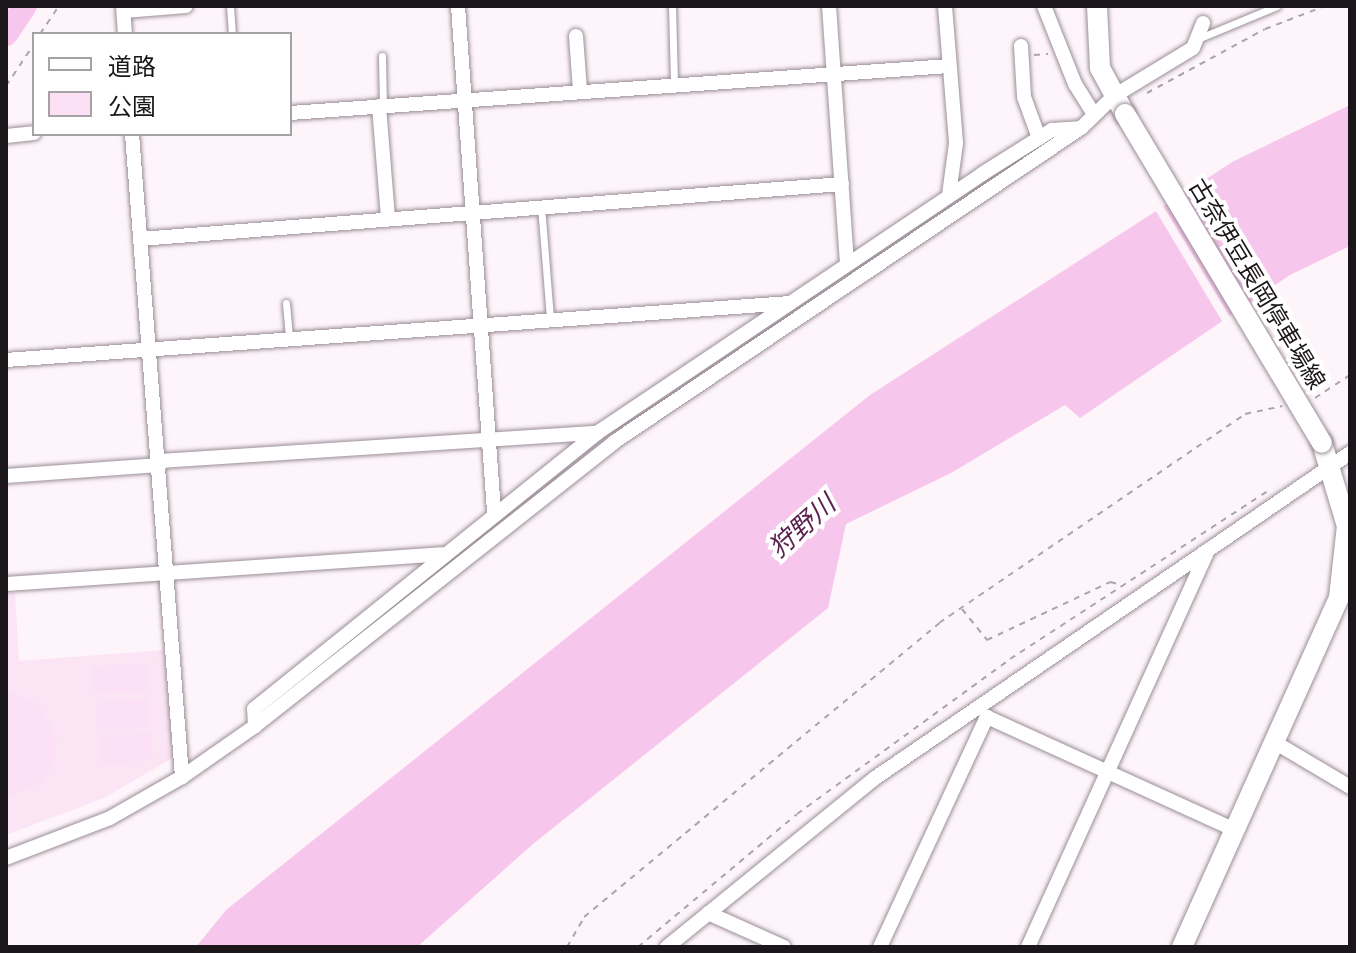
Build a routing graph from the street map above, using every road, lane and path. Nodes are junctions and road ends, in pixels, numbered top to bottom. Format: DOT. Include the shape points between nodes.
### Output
graph roads {
  1 [pos="59,6"];
  2 [pos="186,6"];
  3 [pos="230,6"];
  4 [pos="458,6"];
  5 [pos="672,6"];
  6 [pos="829,6"];
  7 [pos="945,6"];
  8 [pos="1044,6"];
  9 [pos="1097,6"];
  10 [pos="1277,6"];
  11 [pos="1325,6"];
  12 [pos="124,8"];
  13 [pos="1202,30"];
  14 [pos="41,32"];
  15 [pos="125,32"];
  16 [pos="232,32"];
  17 [pos="576,36"];
  18 [pos="32,47"];
  19 [pos="1021,51"];
  20 [pos="1064,53"];
  21 [pos="382,56"];
  22 [pos="949,66"];
  23 [pos="833,73"];
  24 [pos="674,84"];
  25 [pos="6,86"];
  26 [pos="580,91"];
  27 [pos="1142,96"];
  28 [pos="465,100"];
  29 [pos="1120,105"];
  30 [pos="381,106"];
  31 [pos="292,113"];
  32 [pos="1094,114"];
  33 [pos="1081,128"];
  34 [pos="32,133"];
  35 [pos="6,136"];
  36 [pos="132,136"];
  37 [pos="1039,138"];
  38 [pos="842,184"];
  39 [pos="949,195"];
  40 [pos="541,206"];
  41 [pos="473,211"];
  42 [pos="388,218"];
  43 [pos="140,239"];
  44 [pos="847,262"];
  45 [pos="286,303"];
  46 [pos="789,303"];
  47 [pos="550,319"];
  48 [pos="480,324"];
  49 [pos="289,339"];
  50 [pos="148,349"];
  51 [pos="6,360"];
  52 [pos="1350,375"];
  53 [pos="1303,401"];
  54 [pos="1289,404"];
  55 [pos="597,433"];
  56 [pos="488,438"];
  57 [pos="1350,453"];
  58 [pos="159,463"];
  59 [pos="1331,466"];
  60 [pos="6,476"];
  61 [pos="1274,487"];
  62 [pos="494,512"];
  63 [pos="1207,552"];
  64 [pos="443,554"];
  65 [pos="1348,559"];
  66 [pos="165,572"];
  67 [pos="6,584"];
  68 [pos="1120,584"];
  69 [pos="962,608"];
  70 [pos="255,726"];
  71 [pos="1276,743"];
  72 [pos="1109,773"];
  73 [pos="182,777"];
  74 [pos="1350,787"];
  75 [pos="1235,830"];
  76 [pos="6,858"];
  77 [pos="708,913"];
  78 [pos="567,947"];
  79 [pos="638,947"];
  80 [pos="667,947"];
  81 [pos="784,947"];
  82 [pos="880,947"];
  83 [pos="1028,947"];
  84 [pos="1182,947"];
  1 -- 14 [label="path"];
  2 -- 12 [label="street"];
  3 -- 16 [label="lane"];
  4 -- 28 [label="street"];
  5 -- 24 [label="lane"];
  6 -- 23 [label="street"];
  7 -- 22 [label="street"];
  8 -- 20 [label="street"];
  9 -- 29 [label="main road, 古奈伊豆長岡停車場線" via="1100,68"];
  10 -- 13 [label="lane"];
  11 -- 27 [label="path" via="1265,29"];
  12 -- 15 [label="street"];
  13 -- 29 [label="street" via="1193,48"];
  17 -- 26 [label="street"];
  18 -- 25 [label="path"];
  19 -- 20 [label="path"];
  19 -- 37 [label="street" via="1024,97"];
  20 -- 32 [label="street"];
  21 -- 30 [label="lane"];
  22 -- 23 [label="street"];
  22 -- 39 [label="street" via="956,143"];
  23 -- 24 [label="street"];
  23 -- 38 [label="street"];
  24 -- 26 [label="street"];
  26 -- 28 [label="street"];
  28 -- 30 [label="street"];
  28 -- 41 [label="street"];
  29 -- 32 [label="street"];
  29 -- 59 [label="main road, 古奈伊豆長岡停車場線, bridge"];
  30 -- 31 [label="street"];
  30 -- 42 [label="street"];
  32 -- 33 [label="street"];
  33 -- 37 [label="street" via="1052,130"];
  33 -- 70 [label="street" via="614,442"];
  34 -- 35 [label="street"];
  36 -- 43 [label="street"];
  37 -- 39 [label="street"];
  38 -- 40 [label="street"];
  38 -- 44 [label="street"];
  39 -- 44 [label="street"];
  40 -- 41 [label="street"];
  40 -- 47 [label="lane"];
  41 -- 42 [label="street"];
  41 -- 48 [label="street"];
  42 -- 43 [label="street"];
  43 -- 50 [label="street"];
  44 -- 46 [label="street"];
  45 -- 49 [label="lane"];
  46 -- 47 [label="street"];
  46 -- 55 [label="street"];
  47 -- 48 [label="street"];
  48 -- 49 [label="street"];
  48 -- 56 [label="street"];
  49 -- 50 [label="street"];
  50 -- 51 [label="street"];
  50 -- 58 [label="street"];
  52 -- 53 [label="path" via="1318,398"];
  54 -- 69 [label="path" via="1245,414"];
  55 -- 56 [label="street"];
  55 -- 62 [label="street"];
  56 -- 58 [label="street"];
  56 -- 62 [label="street"];
  57 -- 59 [label="street"];
  58 -- 60 [label="street"];
  58 -- 66 [label="street"];
  59 -- 63 [label="street"];
  59 -- 65 [label="main road, 古奈伊豆長岡停車場線" via="1347,526"];
  61 -- 68 [label="path"];
  62 -- 64 [label="street"];
  63 -- 72 [label="street"];
  63 -- 77 [label="street" via="875,778"];
  64 -- 66 [label="street"];
  64 -- 70 [label="street" via="254,709"];
  65 -- 71 [label="main road, 古奈伊豆長岡停車場線" via="1332,615"];
  66 -- 67 [label="street"];
  66 -- 73 [label="street"];
  68 -- 69 [label="path" via="1110,582 987,640"];
  68 -- 79 [label="path" via="797,814"];
  69 -- 78 [label="path" via="584,917"];
  70 -- 73 [label="street"];
  71 -- 74 [label="street"];
  71 -- 75 [label="main road, 古奈伊豆長岡停車場線"];
  72 -- 75 [label="street"];
  72 -- 82 [label="street" via="987,717"];
  72 -- 83 [label="street"];
  73 -- 76 [label="street" via="110,818"];
  75 -- 84 [label="main road, 古奈伊豆長岡停車場線"];
  77 -- 80 [label="street"];
  77 -- 81 [label="street"];
}
